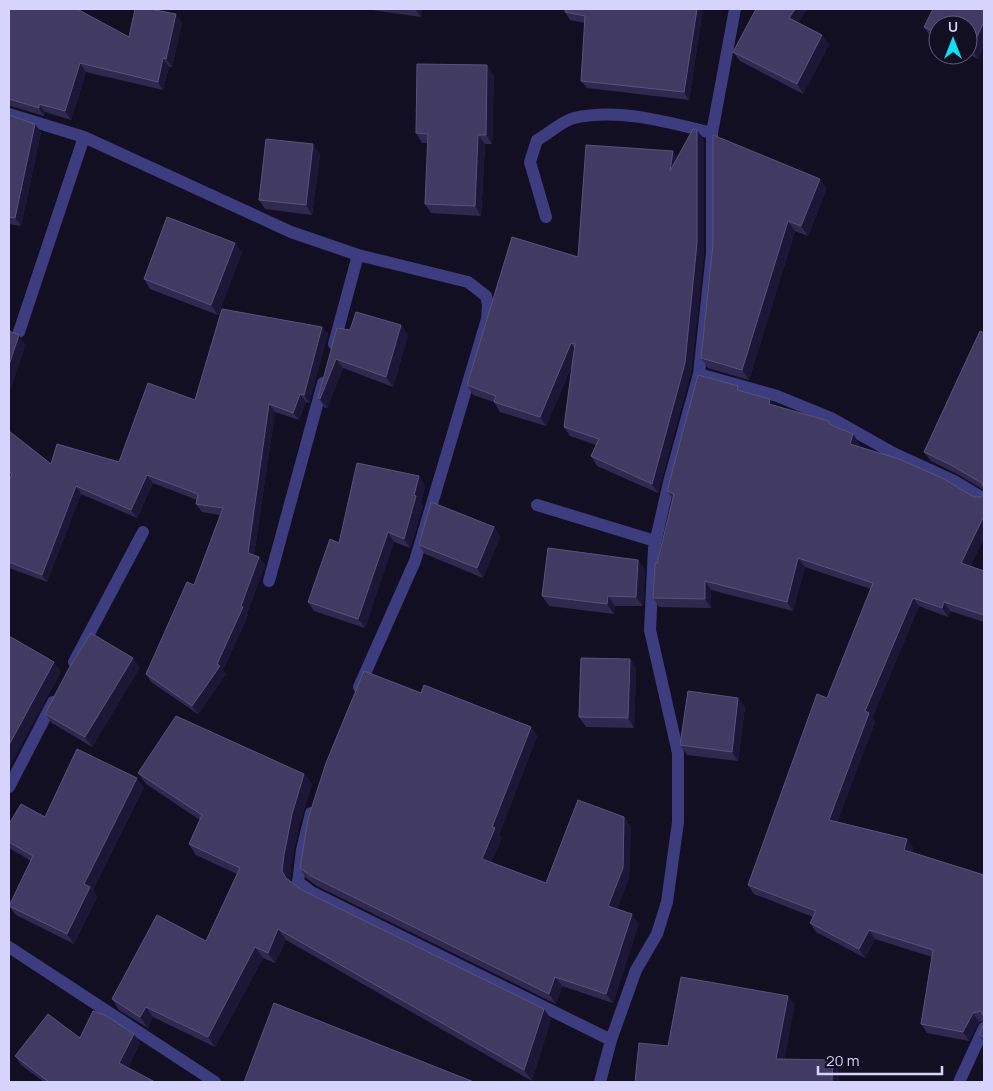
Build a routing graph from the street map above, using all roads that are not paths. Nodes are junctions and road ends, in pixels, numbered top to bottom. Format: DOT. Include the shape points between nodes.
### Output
graph roads {
  1 [pos="734,9"];
  2 [pos="9,114"];
  3 [pos="712,133"];
  4 [pos="84,137"];
  5 [pos="546,217"];
  6 [pos="358,255"];
  7 [pos="18,332"];
  8 [pos="699,374"];
  9 [pos="984,499"];
  10 [pos="537,504"];
  11 [pos="143,532"];
  12 [pos="655,541"];
  13 [pos="269,581"];
  14 [pos="69,672"];
  15 [pos="60,690"];
  16 [pos="352,702"];
  17 [pos="9,787"];
  18 [pos="316,799"];
  19 [pos="9,947"];
  20 [pos="984,1028"];
  21 [pos="611,1040"];
  22 [pos="215,1082"];
  23 [pos="600,1082"];
  24 [pos="959,1082"];
  1 -- 3 [label="street"];
  2 -- 4 [label="street"];
  3 -- 5 [label="street" via="652,118 614,115 572,118 537,140 530,162"];
  3 -- 8 [label="street" via="712,253"];
  4 -- 6 [label="street" via="291,232"];
  4 -- 7 [label="street"];
  6 -- 13 [label="street"];
  6 -- 16 [label="street" via="468,282 486,296 488,305 487,319 415,561"];
  8 -- 9 [label="street" via="776,396 830,418"];
  8 -- 12 [label="street"];
  10 -- 12 [label="street"];
  11 -- 14 [label="street"];
  12 -- 21 [label="street" via="650,630 678,753 678,822 666,902 657,934 636,970"];
  15 -- 17 [label="street"];
  18 -- 21 [label="street" via="302,850 298,882 322,898"];
  19 -- 22 [label="street"];
  20 -- 24 [label="street"];
  21 -- 23 [label="street"];
}
